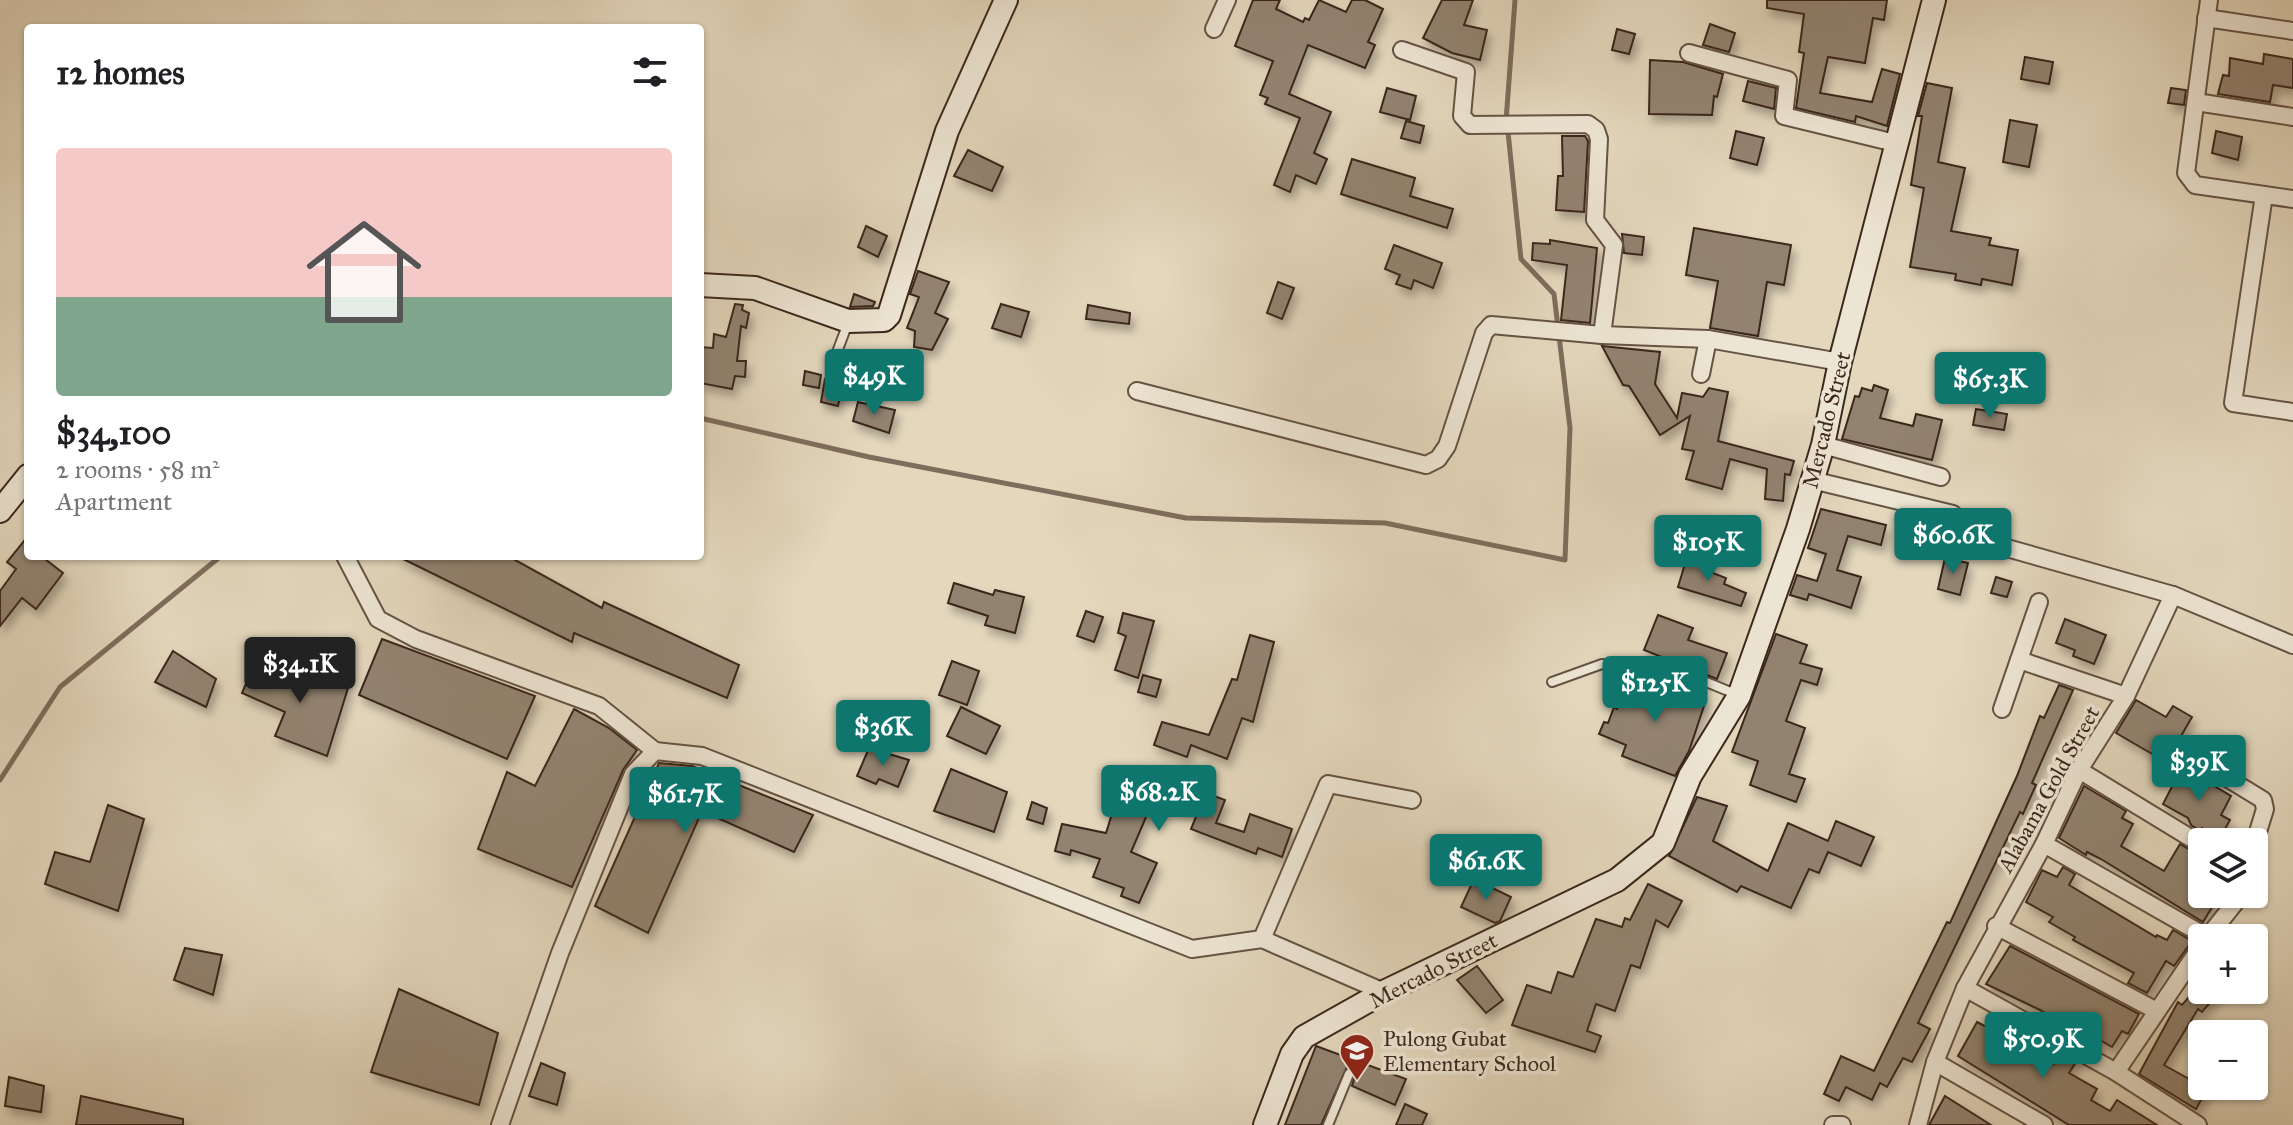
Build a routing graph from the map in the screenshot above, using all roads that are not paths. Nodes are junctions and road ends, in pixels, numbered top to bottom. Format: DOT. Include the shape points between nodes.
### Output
graph roads {
  1 [pos="1006,0"];
  2 [pos="1227,0"];
  3 [pos="1934,0"];
  4 [pos="2209,0"];
  5 [pos="2206,18"];
  6 [pos="1214,29"];
  7 [pos="2293,31"];
  8 [pos="1402,50"];
  9 [pos="1689,53"];
  10 [pos="2196,102"];
  11 [pos="2293,117"];
  12 [pos="1899,144"];
  13 [pos="2264,195"];
  14 [pos="2293,199"];
  15 [pos="704,285"];
  16 [pos="848,321"];
  17 [pos="1602,335"];
  18 [pos="1708,339"];
  19 [pos="834,360"];
  20 [pos="1840,362"];
  21 [pos="1701,374"];
  22 [pos="1137,391"];
  23 [pos="2293,412"];
  24 [pos="1823,445"];
  25 [pos="1941,477"];
  26 [pos="1812,480"];
  27 [pos="24,481"];
  28 [pos="0,511"];
  29 [pos="347,560"];
  30 [pos="2173,595"];
  31 [pos="2039,602"];
  32 [pos="2293,645"];
  33 [pos="2019,660"];
  34 [pos="1552,682"];
  35 [pos="1739,696"];
  36 [pos="2126,696"];
  37 [pos="2002,709"];
  38 [pos="655,751"];
  39 [pos="2209,767"];
  40 [pos="2079,770"];
  41 [pos="1412,800"];
  42 [pos="2259,828"];
  43 [pos="2188,836"];
  44 [pos="2044,844"];
  45 [pos="2231,908"];
  46 [pos="2218,924"];
  47 [pos="1996,926"];
  48 [pos="2188,927"];
  49 [pos="1262,939"];
  50 [pos="2188,966"];
  51 [pos="1965,988"];
  52 [pos="1384,992"];
  53 [pos="2157,1011"];
  54 [pos="1935,1062"];
  55 [pos="2116,1072"];
  56 [pos="1349,1074"];
  57 [pos="500,1125"];
  58 [pos="1265,1125"];
  59 [pos="1328,1125"];
  60 [pos="1833,1125"];
  61 [pos="1842,1125"];
  62 [pos="1918,1125"];
  63 [pos="2044,1125"];
  64 [pos="2198,1125"];
  1 -- 16 [label="street" via="947,131 889,315 878,322"];
  2 -- 6 [label="street"];
  3 -- 12 [label="street, Mercado Street"];
  4 -- 5 [label="street"];
  5 -- 7 [label="street"];
  5 -- 10 [label="street"];
  8 -- 17 [label="street" via="1466,72 1462,116 1470,125 1588,124 1596,130 1595,220 1614,245"];
  9 -- 12 [label="street" via="1788,80 1784,116"];
  10 -- 11 [label="street"];
  10 -- 13 [label="street" via="2186,173 2190,180"];
  12 -- 20 [label="street, Mercado Street"];
  13 -- 14 [label="street"];
  13 -- 23 [label="street" via="2233,403"];
  15 -- 16 [label="street" via="755,288"];
  16 -- 19 [label="lane"];
  17 -- 18 [label="street"];
  17 -- 22 [label="street" via="1491,325 1447,446 1426,465"];
  18 -- 20 [label="street"];
  18 -- 21 [label="street"];
  20 -- 24 [label="street, Mercado Street"];
  24 -- 25 [label="street"];
  24 -- 26 [label="street, Mercado Street"];
  26 -- 30 [label="street" via="1953,514 1975,539"];
  26 -- 35 [label="street, Mercado Street"];
  27 -- 28 [label="street"];
  29 -- 38 [label="street" via="378,619 416,639 599,706"];
  30 -- 32 [label="street"];
  30 -- 36 [label="street, Alabama Gold Street"];
  31 -- 33 [label="street"];
  33 -- 36 [label="street"];
  33 -- 37 [label="street"];
  34 -- 35 [label="lane" via="1602,664 1672,668"];
  35 -- 52 [label="street, Mercado Street" via="1690,776 1663,843 1617,880"];
  36 -- 40 [label="street, Alabama Gold Street"];
  38 -- 49 [label="street" via="702,756 1192,949"];
  38 -- 57 [label="street" via="633,774 560,953"];
  39 -- 42 [label="street" via="2263,800"];
  40 -- 43 [label="street"];
  40 -- 44 [label="street, Alabama Gold Street"];
  41 -- 49 [label="street" via="1328,784"];
  44 -- 47 [label="street, Alabama Gold Street"];
  44 -- 48 [label="street"];
  45 -- 46 [label="street"];
  47 -- 51 [label="street, Alabama Gold Street"];
  47 -- 53 [label="street"];
  49 -- 52 [label="street"];
  50 -- 53 [label="street"];
  51 -- 54 [label="street, Alabama Gold Street"];
  51 -- 55 [label="street"];
  52 -- 58 [label="street, Mercado Street" via="1304,1037 1292,1054"];
  53 -- 55 [label="street"];
  54 -- 62 [label="street, Alabama Gold Street"];
  54 -- 63 [label="street"];
  55 -- 64 [label="street"];
  56 -- 59 [label="lane"];
  60 -- 61 [label="street"];
}
